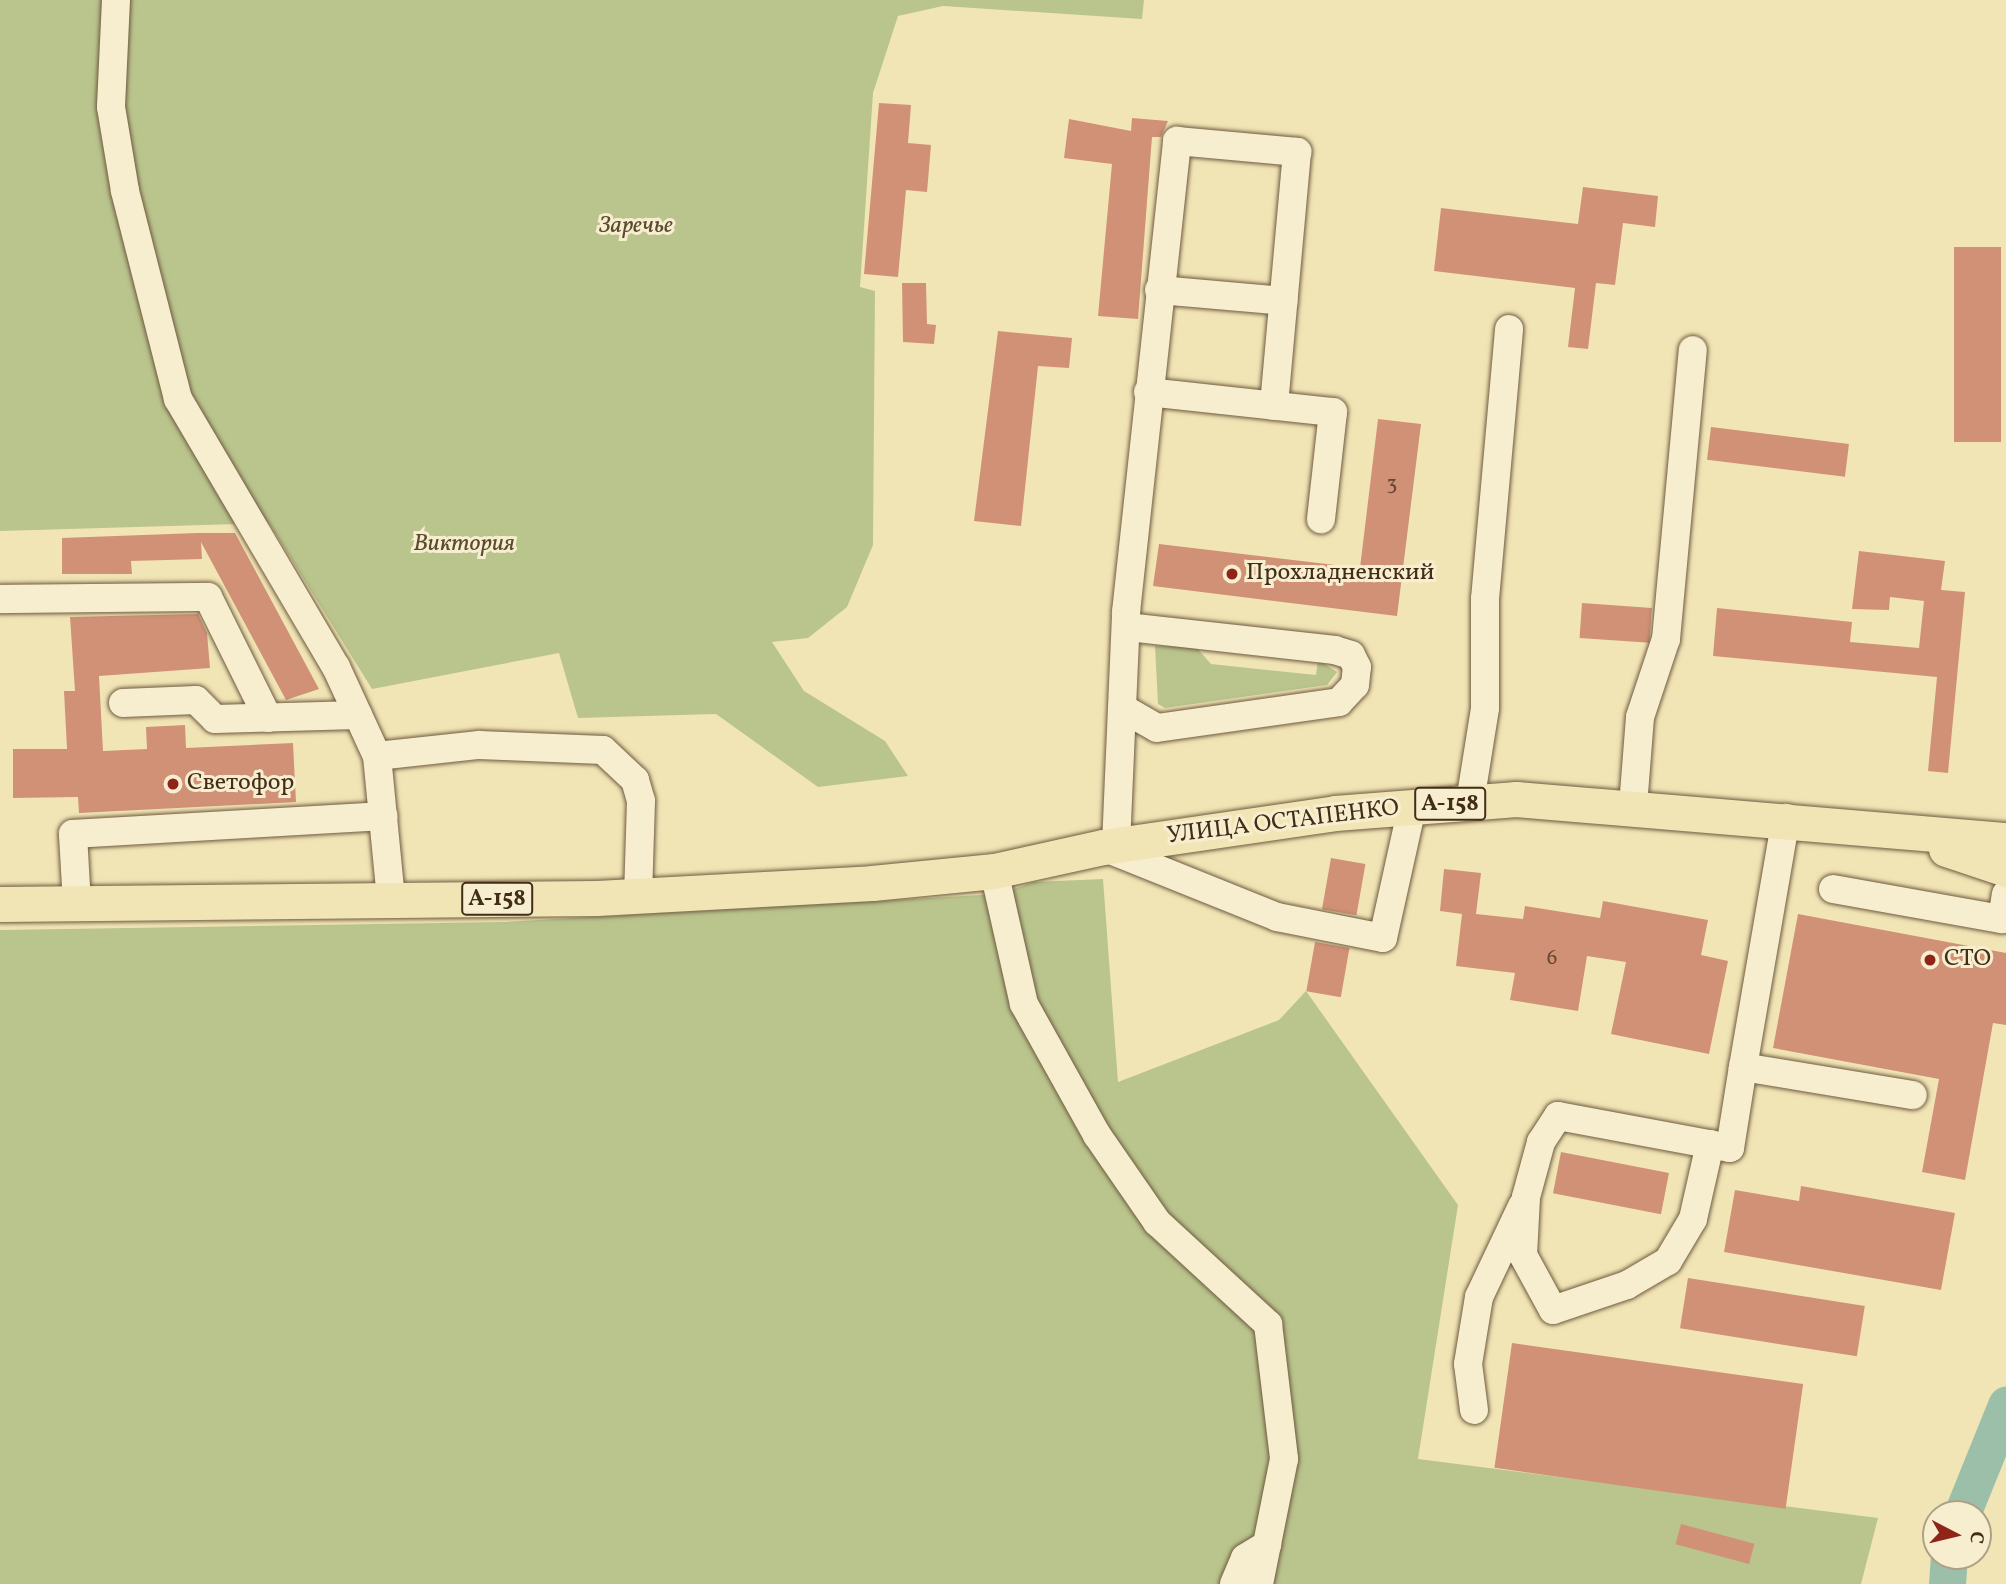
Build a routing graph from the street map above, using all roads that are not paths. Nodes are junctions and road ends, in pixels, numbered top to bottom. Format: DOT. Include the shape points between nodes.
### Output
graph roads {
  1 [pos="116,0"];
  2 [pos="1159,289"];
  3 [pos="1284,301"];
  4 [pos="1509,329"];
  5 [pos="1693,349"];
  6 [pos="1148,392"];
  7 [pos="1274,406"];
  8 [pos="1321,519"];
  9 [pos="0,599"];
  10 [pos="1126,627"];
  11 [pos="123,704"];
  12 [pos="1122,708"];
  13 [pos="358,715"];
  14 [pos="268,718"];
  15 [pos="377,756"];
  16 [pos="1469,802"];
  17 [pos="1633,806"];
  18 [pos="1412,807"];
  19 [pos="383,816"];
  20 [pos="1786,818"];
  21 [pos="1910,836"];
  22 [pos="2006,840"];
  23 [pos="1110,846"];
  24 [pos="2006,869"];
  25 [pos="994,871"];
  26 [pos="1833,889"];
  27 [pos="2006,894"];
  28 [pos="638,896"];
  29 [pos="391,900"];
  30 [pos="0,904"];
  31 [pos="77,904"];
  32 [pos="1743,1067"];
  33 [pos="1913,1096"];
  34 [pos="1710,1144"];
  35 [pos="1526,1197"];
  36 [pos="1474,1410"];
  37 [pos="1267,1545"];
  38 [pos="1234,1584"];
  39 [pos="1259,1584"];
  1 -- 13 [label="lane" via="111,107 125,191 178,399"];
  2 -- 3 [label="lane"];
  2 -- 3 [label="lane" via="1174,145 1192,140 1297,152"];
  2 -- 6 [label="lane"];
  3 -- 7 [label="lane"];
  4 -- 16 [label="lane" via="1485,599 1485,708"];
  5 -- 17 [label="lane" via="1666,639 1640,717"];
  6 -- 7 [label="lane"];
  6 -- 10 [label="lane"];
  7 -- 8 [label="lane" via="1333,412"];
  9 -- 14 [label="lane" via="208,597"];
  10 -- 12 [label="lane"];
  10 -- 12 [label="lane" via="1335,650 1351,655 1357,667 1356,685 1339,702 1157,728"];
  11 -- 14 [label="lane" via="196,700 215,719"];
  12 -- 23 [label="lane"];
  13 -- 14 [label="lane"];
  13 -- 15 [label="lane"];
  15 -- 19 [label="lane"];
  15 -- 28 [label="lane" via="479,745 603,750 635,780 641,801"];
  16 -- 17 [label="main road, УЛИЦА ОСТАПЕНКО / А-158"];
  16 -- 18 [label="main road, УЛИЦА ОСТАПЕНКО / А-158"];
  17 -- 20 [label="main road, УЛИЦА ОСТАПЕНКО / А-158"];
  18 -- 23 [label="main road, УЛИЦА ОСТАПЕНКО / А-158"];
  18 -- 23 [label="lane" via="1383,938 1277,917"];
  19 -- 29 [label="lane"];
  19 -- 31 [label="lane" via="73,834"];
  20 -- 21 [label="main road, УЛИЦА ОСТАПЕНКО / А-158"];
  20 -- 32 [label="lane"];
  21 -- 22 [label="main road, УЛИЦА ОСТАПЕНКО / А-158"];
  21 -- 24 [label="main road, УЛИЦА ОСТАПЕНКО / А-158"];
  23 -- 25 [label="main road, УЛИЦА ОСТАПЕНКО / А-158"];
  25 -- 28 [label="main road, А-158"];
  25 -- 37 [label="lane" via="1024,1004 1097,1135 1157,1222 1268,1324 1284,1460"];
  26 -- 27 [label="lane" via="2001,919"];
  28 -- 29 [label="main road, А-158"];
  29 -- 31 [label="main road, А-158"];
  30 -- 31 [label="main road, А-158"];
  32 -- 33 [label="lane"];
  32 -- 34 [label="lane" via="1730,1148"];
  34 -- 35 [label="lane" via="1558,1116 1541,1142"];
  34 -- 35 [label="lane" via="1693,1219 1668,1261 1627,1285 1553,1310 1524,1255"];
  35 -- 36 [label="lane" via="1479,1297 1468,1364"];
  37 -- 38 [label="lane" via="1245,1558"];
  37 -- 39 [label="lane"];
}
